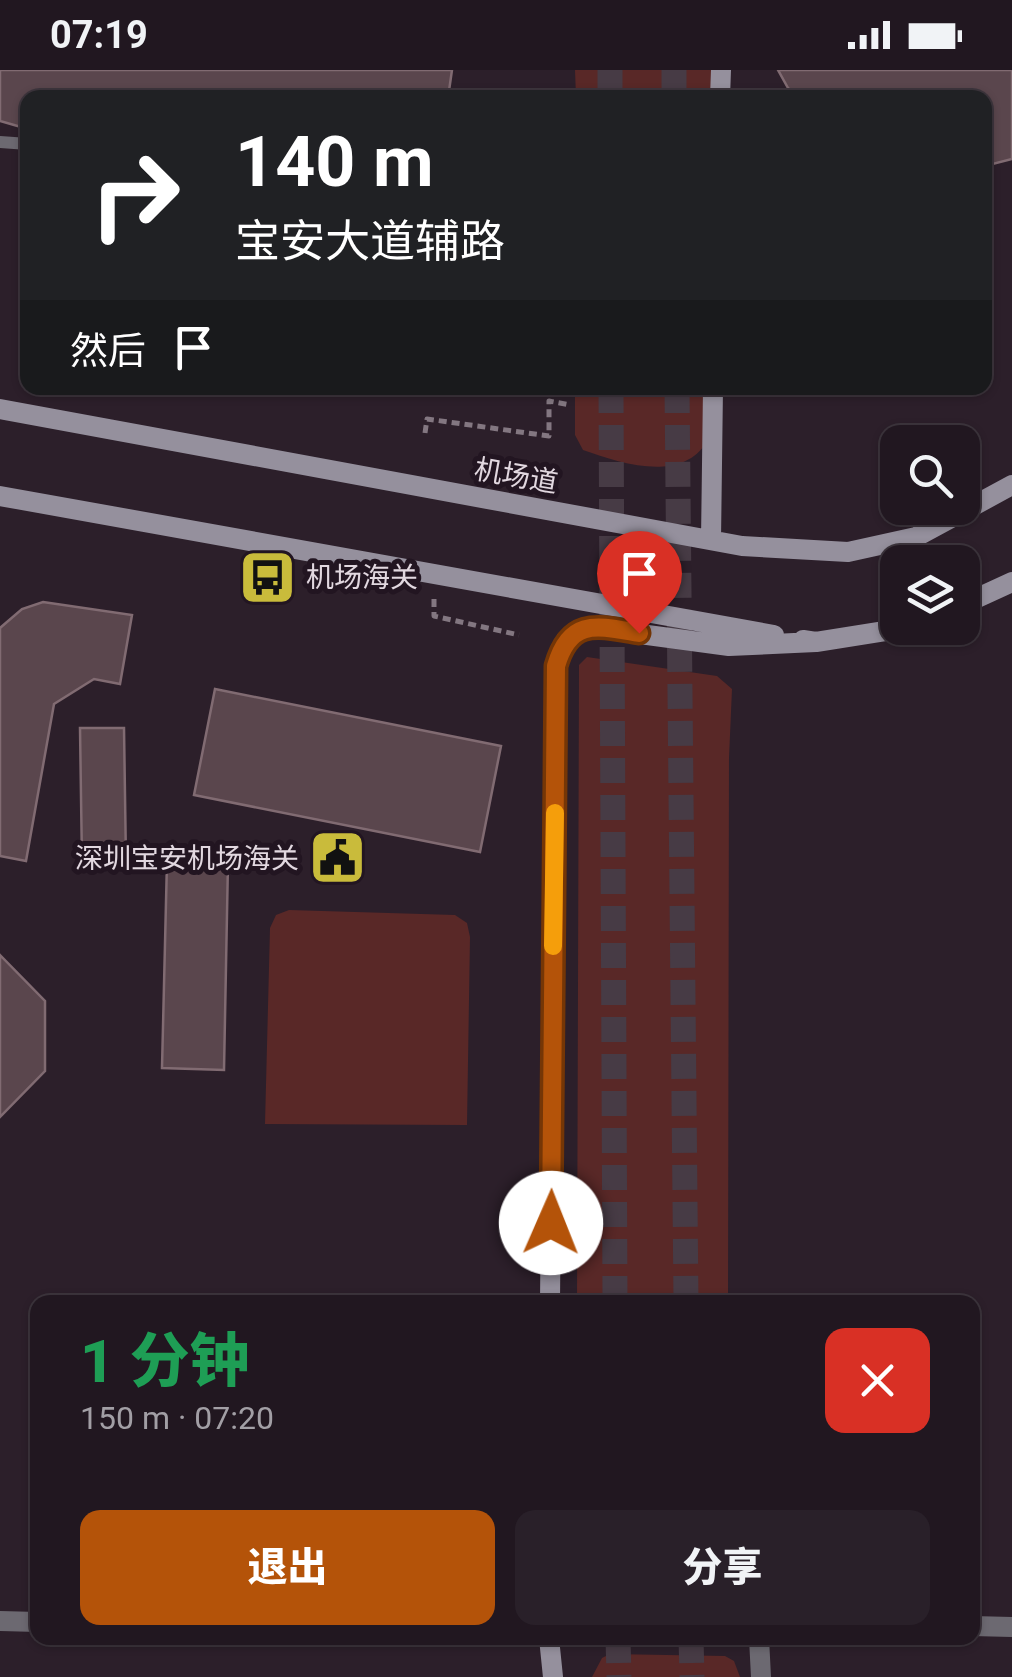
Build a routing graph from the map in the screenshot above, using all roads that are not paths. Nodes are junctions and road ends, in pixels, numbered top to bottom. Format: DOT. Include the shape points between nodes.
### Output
graph roads {
  1 [pos="713,395"];
  2 [pos="0,409"];
  3 [pos="1012,485"];
  4 [pos="0,496"];
  5 [pos="711,540"];
  6 [pos="1012,582"];
  7 [pos="980,597"];
  8 [pos="880,632"];
  9 [pos="816,642"];
  10 [pos="550,1295"];
  11 [pos="0,1622"];
  12 [pos="30,1622"];
  13 [pos="980,1626"];
  14 [pos="1012,1626"];
  15 [pos="550,1645"];
  16 [pos="759,1645"];
  17 [pos="553,1677"];
  18 [pos="761,1677"];
  1 -- 5 [label="main road"];
  2 -- 5 [label="main road, 机场道"];
  3 -- 5 [label="main road, 机场道" via="916,537 848,552"];
  4 -- 9 [label="main road"];
  6 -- 7 [label="main road"];
  8 -- 9 [label="main road"];
  9 -- 10 [label="main road" via="729,646 588,627 560,652"];
  11 -- 12 [label="street"];
  13 -- 14 [label="street"];
  15 -- 17 [label="main road"];
  16 -- 18 [label="street"];
}
